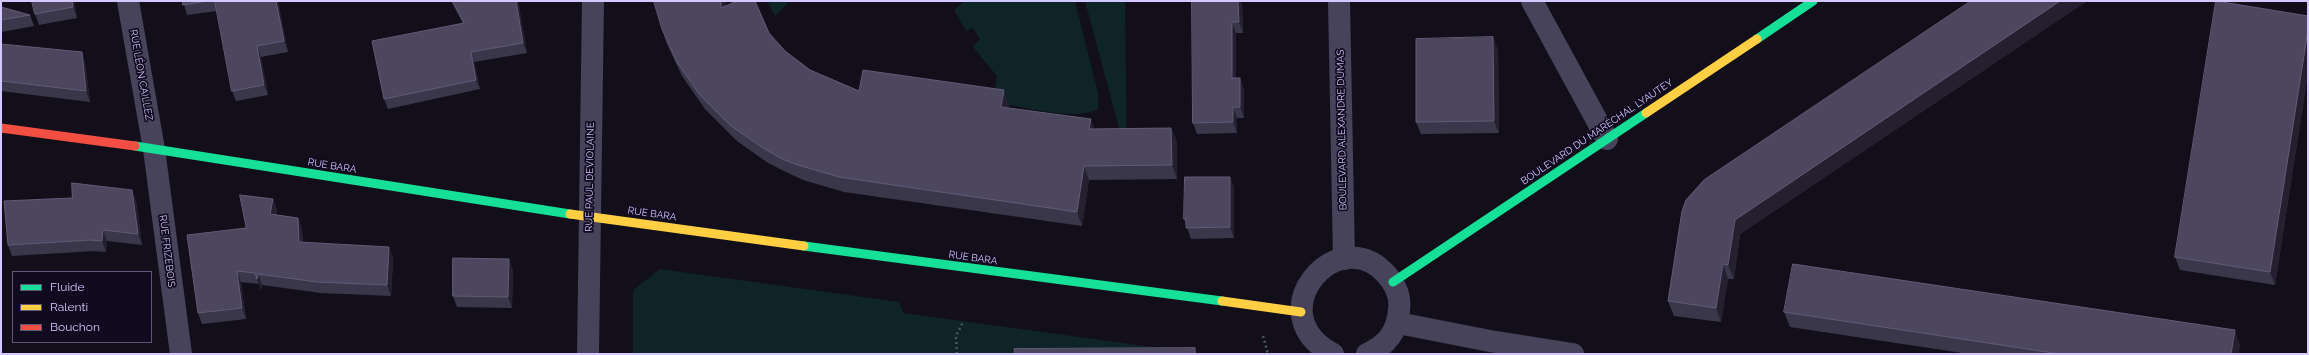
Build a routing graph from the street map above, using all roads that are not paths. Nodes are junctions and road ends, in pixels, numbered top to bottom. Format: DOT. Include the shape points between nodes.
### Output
graph roads {
  1 [pos="128,1"];
  2 [pos="593,1"];
  3 [pos="1339,1"];
  4 [pos="1532,1"];
  5 [pos="1813,1"];
  6 [pos="1,128"];
  7 [pos="1607,139"];
  8 [pos="154,149"];
  9 [pos="589,217"];
  10 [pos="1344,259"];
  11 [pos="1393,282"];
  12 [pos="1301,312"];
  13 [pos="1398,323"];
  14 [pos="1326,352"];
  15 [pos="1377,352"];
  16 [pos="180,354"];
  17 [pos="588,354"];
  18 [pos="1573,354"];
  1 -- 8 [label="street, RUE LÉON CAILLEZ"];
  2 -- 9 [label="street, RUE PAUL DEVIOLAINE"];
  3 -- 10 [label="street, BOULEVARD ALEXANDRE DUMAS"];
  4 -- 7 [label="street"];
  5 -- 7 [label="street, BOULEVARD DU MARÉCHAL LYAUTEY"];
  6 -- 8 [label="street, RUE BARA"];
  7 -- 11 [label="street, BOULEVARD DU MARÉCHAL LYAUTEY"];
  8 -- 9 [label="street, RUE BARA"];
  8 -- 16 [label="street, RUE FRIZEBOIS"];
  9 -- 12 [label="street, RUE BARA"];
  9 -- 17 [label="street, RUE PAUL DEVIOLAINE"];
  10 -- 11 [label="street" via="1369,262 1380,268"];
  10 -- 12 [label="street" via="1326,265 1312,277 1303,294"];
  11 -- 13 [label="street" via="1400,302"];
  12 -- 14 [label="street" via="1309,332"];
  13 -- 15 [label="street" via="1390,338"];
  13 -- 18 [label="street"];
}
